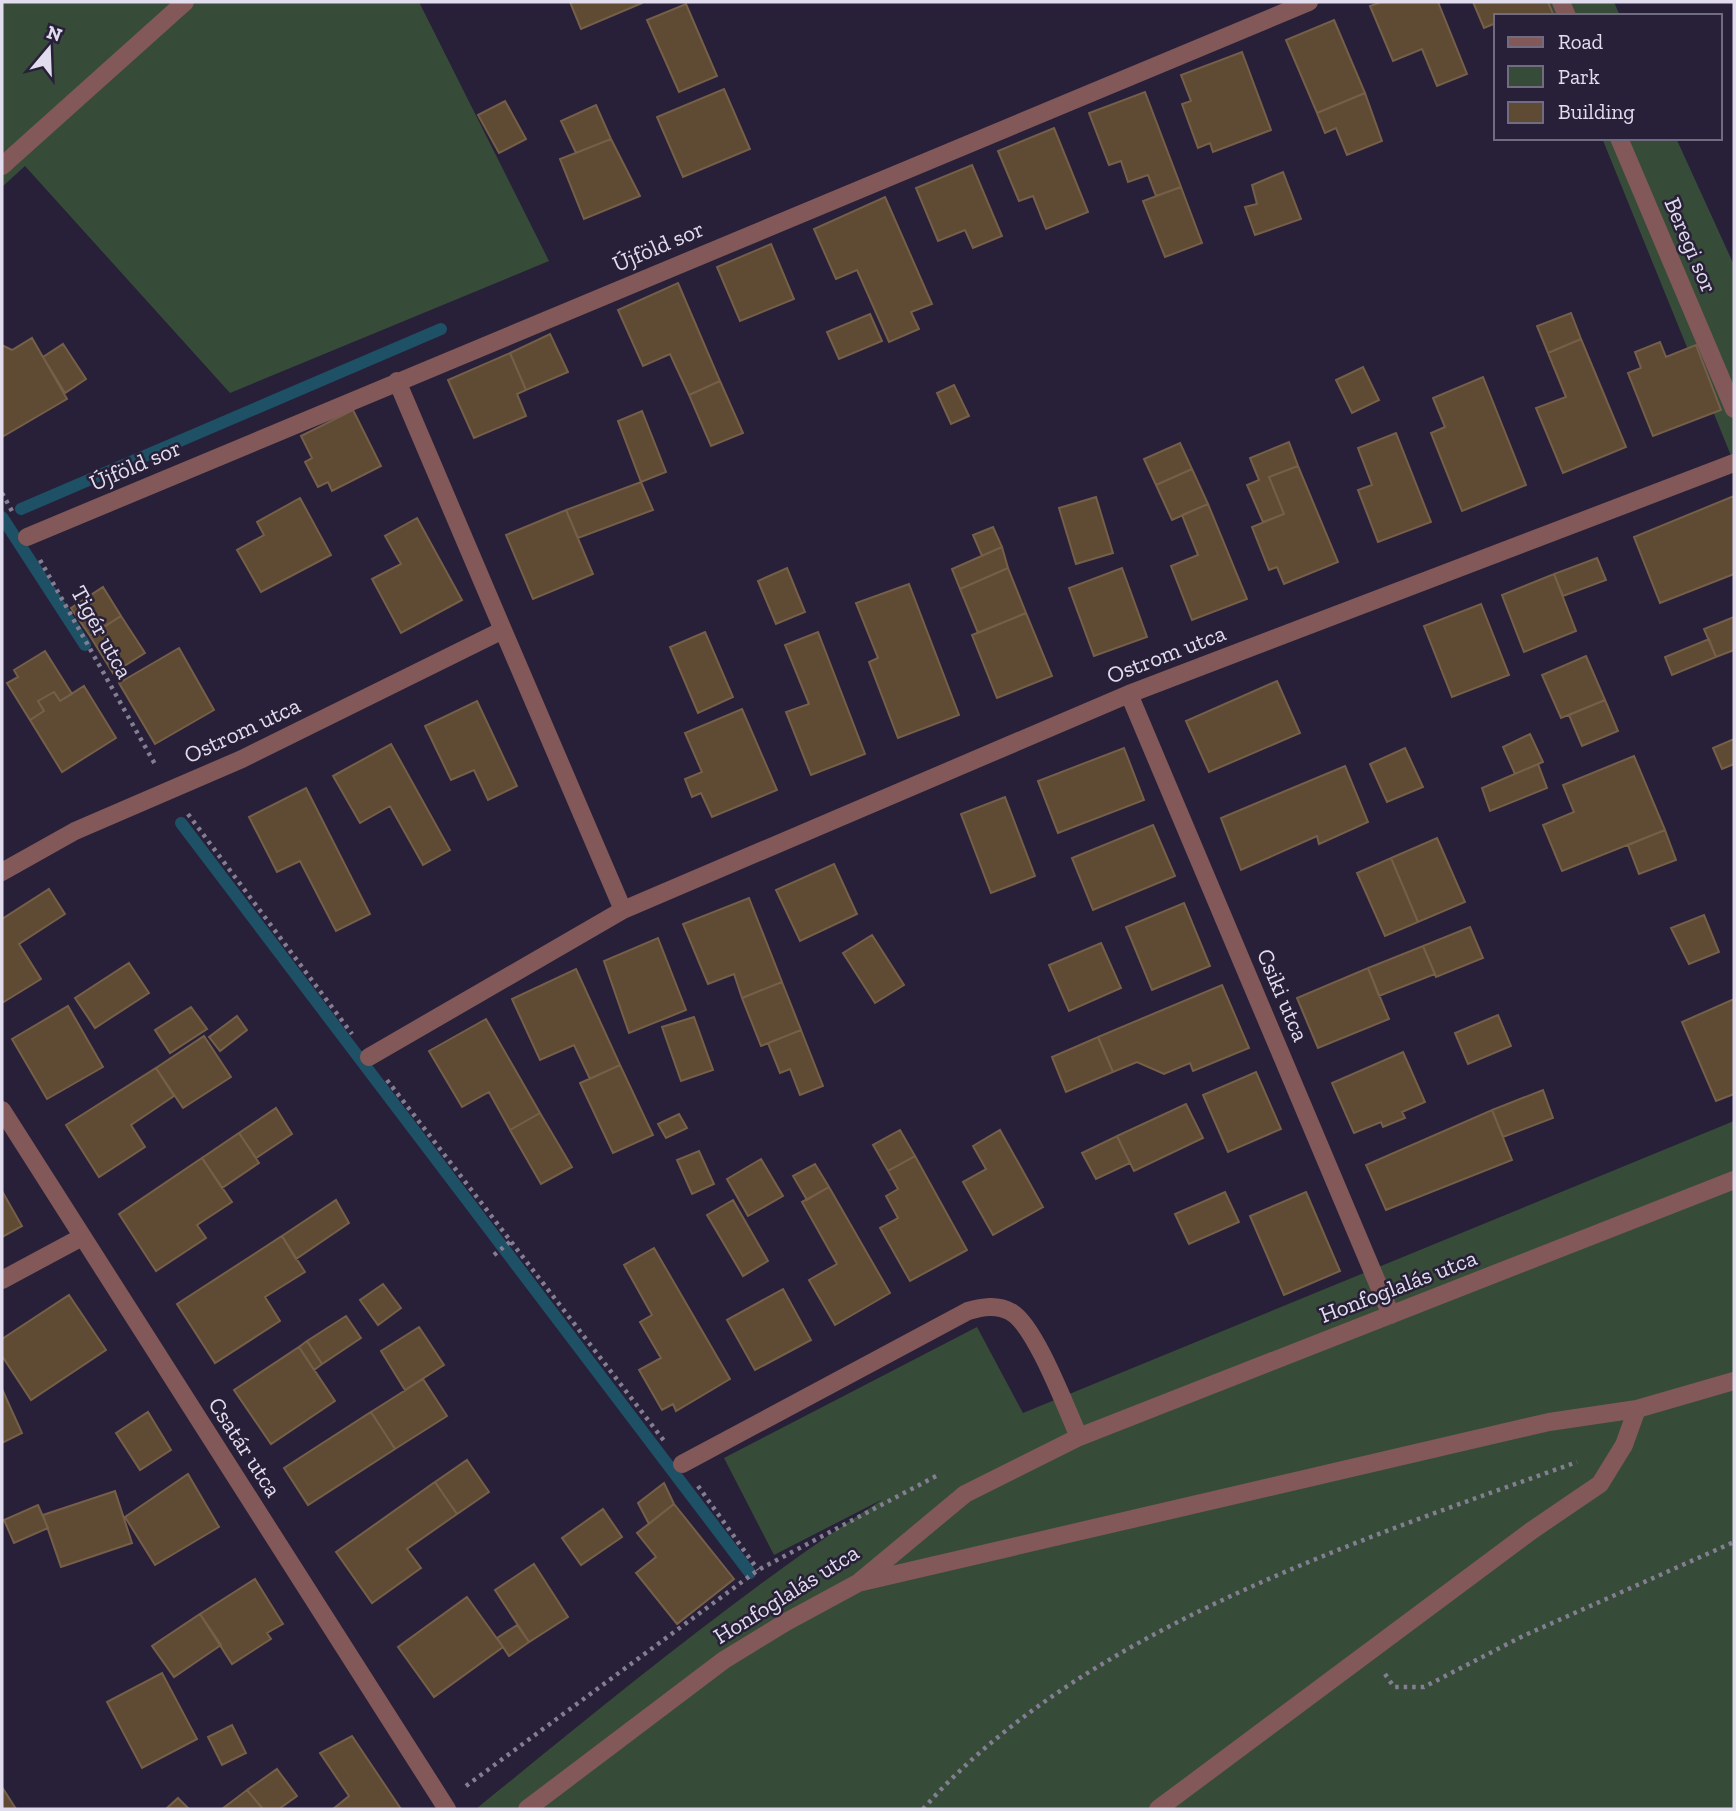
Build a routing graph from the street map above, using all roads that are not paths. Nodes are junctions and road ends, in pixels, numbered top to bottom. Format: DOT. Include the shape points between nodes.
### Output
graph roads {
  1 [pos="185,2"];
  2 [pos="1309,2"];
  3 [pos="1620,140"];
  4 [pos="2,166"];
  5 [pos="397,381"];
  6 [pos="1734,409"];
  7 [pos="1734,463"];
  8 [pos="27,537"];
  9 [pos="503,630"];
  10 [pos="1129,694"];
  11 [pos="2,872"];
  12 [pos="623,910"];
  13 [pos="369,1057"];
  14 [pos="2,1111"];
  15 [pos="1734,1180"];
  16 [pos="82,1237"];
  17 [pos="2,1280"];
  18 [pos="1391,1315"];
  19 [pos="1734,1381"];
  20 [pos="1637,1409"];
  21 [pos="1079,1437"];
  22 [pos="682,1464"];
  23 [pos="858,1583"];
  24 [pos="445,1806"];
  25 [pos="527,1809"];
  26 [pos="1158,1809"];
  1 -- 4 [label="street"];
  2 -- 5 [label="street, Újföld sor"];
  3 -- 6 [label="street, Beregi sor"];
  5 -- 8 [label="street, Újföld sor"];
  5 -- 9 [label="street"];
  7 -- 10 [label="street, Ostrom utca"];
  9 -- 11 [label="street, Ostrom utca" via="242,759 75,831"];
  9 -- 12 [label="street"];
  10 -- 12 [label="street, Ostrom utca"];
  10 -- 18 [label="street, Csiki utca"];
  12 -- 13 [label="street, Ostrom utca"];
  14 -- 16 [label="street, Csatár utca"];
  15 -- 18 [label="street, Honfoglalás utca"];
  16 -- 17 [label="street"];
  16 -- 24 [label="street, Csatár utca"];
  18 -- 21 [label="street, Honfoglalás utca"];
  19 -- 20 [label="street"];
  20 -- 23 [label="street" via="1549,1422"];
  20 -- 26 [label="street" via="1624,1445 1600,1485 1531,1531"];
  21 -- 22 [label="street" via="1028,1328 1012,1312 991,1307 968,1311"];
  21 -- 23 [label="street, Honfoglalás utca" via="965,1494"];
  23 -- 25 [label="street, Honfoglalás utca" via="724,1660"];
}
